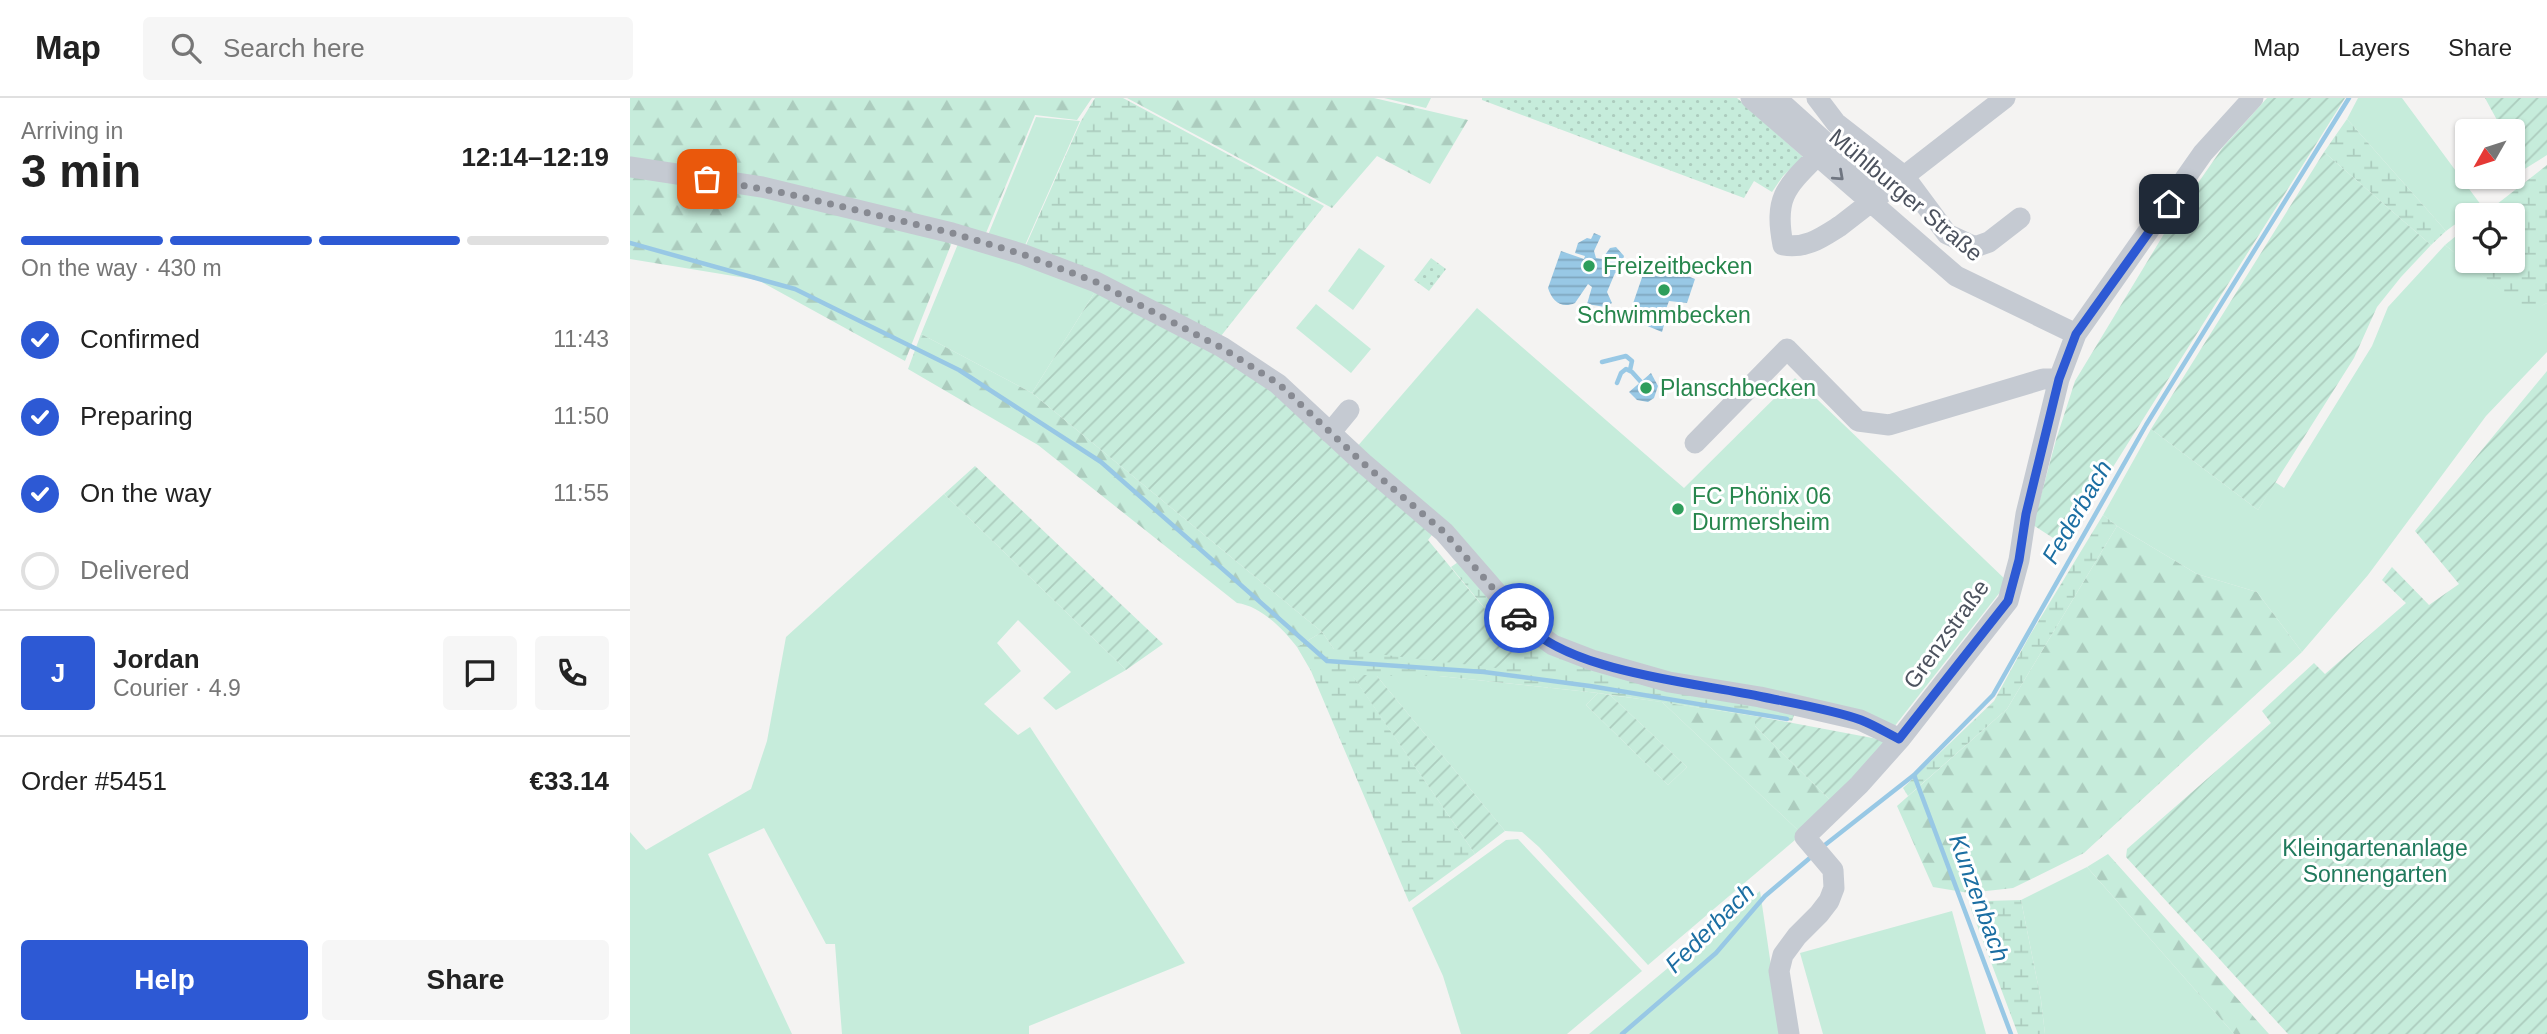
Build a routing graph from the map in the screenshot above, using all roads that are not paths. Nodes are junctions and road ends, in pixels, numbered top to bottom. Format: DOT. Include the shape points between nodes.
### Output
graph roads {
  1 [pos="1751,98"];
  2 [pos="1776,98"];
  3 [pos="1817,98"];
  4 [pos="2005,98"];
  5 [pos="2253,98"];
  6 [pos="1817,156"];
  7 [pos="630,167"];
  8 [pos="1905,176"];
  9 [pos="1871,204"];
  10 [pos="2020,218"];
  11 [pos="2076,334"];
  12 [pos="2059,379"];
  13 [pos="1349,410"];
  14 [pos="1330,433"];
  15 [pos="1698,433"];
  16 [pos="1899,739"];
  17 [pos="1789,1034"];
  1 -- 6 [label="street, Mühlburger Straße"];
  2 -- 9 [label="street" via="1874,186"];
  3 -- 8 [label="street" via="1836,123"];
  4 -- 8 [label="street"];
  5 -- 11 [label="street, Grenzstraße" via="2203,153"];
  6 -- 9 [label="street, Mühlburger Straße, one-way"];
  6 -- 9 [label="street" via="1789,184 1780,203 1783,245 1810,244"];
  7 -- 14 [label="street" via="762,187 952,233 1096,282 1222,348 1279,384"];
  8 -- 9 [label="street"];
  8 -- 10 [label="street" via="1947,234 1975,247"];
  9 -- 11 [label="street, Mühlburger Straße" via="1956,276"];
  11 -- 12 [label="street, Grenzstraße"];
  12 -- 15 [label="street" via="2043,379 1889,425 1858,421 1787,349"];
  12 -- 16 [label="street, Grenzstraße" via="2008,601"];
  13 -- 14 [label="street"];
  14 -- 16 [label="street" via="1444,532 1524,624 1552,645 1669,682 1760,696 1860,720"];
  16 -- 17 [label="street, Grenzstraße" via="1812,846 1833,870 1834,888 1819,915 1783,956 1779,971"];
}
